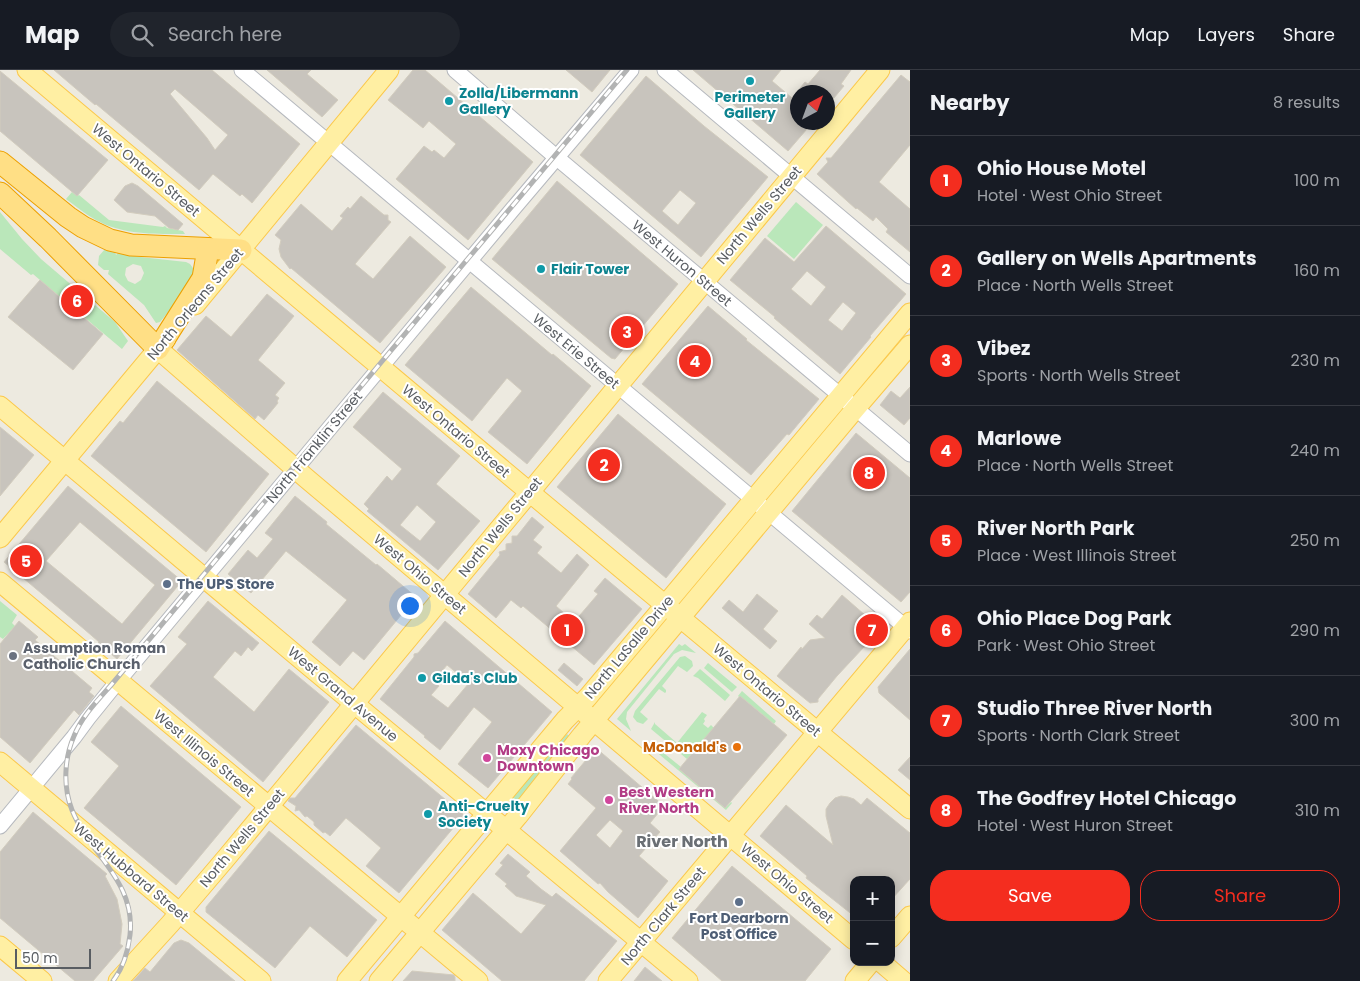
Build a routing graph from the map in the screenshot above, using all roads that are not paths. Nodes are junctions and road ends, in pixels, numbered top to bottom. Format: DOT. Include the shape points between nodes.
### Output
graph roads {
  1 [pos="27,70"];
  2 [pos="242,70"];
  3 [pos="389,70"];
  4 [pos="455,70"];
  5 [pos="631,70"];
  6 [pos="665,70"];
  7 [pos="880,70"];
  8 [pos="329,143"];
  9 [pos="556,157"];
  10 [pos="0,162"];
  11 [pos="791,176"];
  12 [pos="0,194"];
  13 [pos="208,249"];
  14 [pos="241,250"];
  15 [pos="469,261"];
  16 [pos="910,276"];
  17 [pos="704,281"];
  18 [pos="910,313"];
  19 [pos="910,346"];
  20 [pos="158,349"];
  21 [pos="380,367"];
  22 [pos="617,386"];
  23 [pos="841,396"];
  24 [pos="0,406"];
  25 [pos="856,408"];
  26 [pos="910,454"];
  27 [pos="65,460"];
  28 [pos="295,469"];
  29 [pos="529,492"];
  30 [pos="753,500"];
  31 [pos="769,512"];
  32 [pos="0,538"];
  33 [pos="204,578"];
  34 [pos="0,582"];
  35 [pos="444,595"];
  36 [pos="665,605"];
  37 [pos="680,618"];
  38 [pos="909,627"];
  39 [pos="118,681"];
  40 [pos="354,704"];
  41 [pos="577,707"];
  42 [pos="594,721"];
  43 [pos="818,732"];
  44 [pos="0,762"];
  45 [pos="32,788"];
  46 [pos="268,806"];
  47 [pos="910,809"];
  48 [pos="486,814"];
  49 [pos="0,826"];
  50 [pos="506,830"];
  51 [pos="730,836"];
  52 [pos="180,912"];
  53 [pos="401,916"];
  54 [pos="910,916"];
  55 [pos="420,932"];
  56 [pos="895,933"];
  57 [pos="850,937"];
  58 [pos="641,943"];
  59 [pos="0,946"];
  60 [pos="868,966"];
  61 [pos="886,966"];
  62 [pos="42,981"];
  63 [pos="118,981"];
  64 [pos="262,981"];
  65 [pos="347,981"];
  66 [pos="379,981"];
  67 [pos="478,981"];
  68 [pos="608,981"];
  69 [pos="688,981"];
  70 [pos="855,981"];
  71 [pos="903,981"];
  1 -- 14 [label="main road, West Ontario Street"];
  2 -- 8 [label="street, West Erie Street"];
  3 -- 8 [label="main road, North Orleans Street"];
  4 -- 9 [label="street, West Huron Street"];
  5 -- 9 [label="street, North Franklin Street"];
  6 -- 11 [label="street"];
  7 -- 11 [label="main road, North Wells Street"];
  8 -- 14 [label="main road, North Orleans Street"];
  8 -- 15 [label="street, West Erie Street"];
  9 -- 15 [label="street, North Franklin Street"];
  9 -- 17 [label="street, West Huron Street"];
  10 -- 13 [label="highway" via="68,217 97,235 131,245"];
  11 -- 16 [label="street"];
  11 -- 17 [label="main road, North Wells Street"];
  12 -- 20 [label="highway, West Ohio Street"];
  13 -- 14 [label="highway"];
  13 -- 20 [label="highway" via="202,278"];
  14 -- 20 [label="main road, North Orleans Street"];
  14 -- 21 [label="main road, West Ontario Street"];
  15 -- 21 [label="street, North Franklin Street"];
  15 -- 22 [label="street, West Erie Street"];
  17 -- 22 [label="main road, North Wells Street"];
  17 -- 23 [label="street, West Huron Street"];
  18 -- 23 [label="main road, North LaSalle Drive"];
  19 -- 25 [label="main road, North LaSalle Drive"];
  20 -- 27 [label="main road, North Orleans Street"];
  20 -- 28 [label="main road, West Ohio Street"];
  21 -- 28 [label="street, North Franklin Street"];
  21 -- 29 [label="main road, West Ontario Street"];
  22 -- 29 [label="main road, North Wells Street"];
  22 -- 30 [label="street, West Erie Street"];
  23 -- 25 [label="street, West Huron Street"];
  23 -- 30 [label="main road, North LaSalle Drive"];
  24 -- 27 [label="main road, West Grand Avenue"];
  25 -- 26 [label="street, West Huron Street"];
  25 -- 31 [label="main road, North LaSalle Drive"];
  27 -- 32 [label="main road, North Orleans Street"];
  27 -- 33 [label="main road, West Grand Avenue"];
  28 -- 33 [label="street, North Franklin Street"];
  28 -- 35 [label="main road, West Ohio Street"];
  29 -- 35 [label="main road, North Wells Street"];
  29 -- 36 [label="main road, West Ontario Street"];
  30 -- 31 [label="street, West Erie Street"];
  30 -- 36 [label="main road, North LaSalle Drive"];
  31 -- 37 [label="main road, North LaSalle Drive"];
  31 -- 38 [label="street, West Erie Street"];
  33 -- 39 [label="street, North Franklin Street"];
  33 -- 40 [label="main road, West Grand Avenue"];
  34 -- 39 [label="main road, West Illinois Street"];
  35 -- 40 [label="main road, North Wells Street"];
  35 -- 41 [label="main road, West Ohio Street"];
  36 -- 37 [label="main road, West Ontario Street"];
  36 -- 41 [label="main road, North LaSalle Drive"];
  37 -- 42 [label="main road, North LaSalle Drive"];
  37 -- 43 [label="main road, West Ontario Street"];
  38 -- 43 [label="main road, North Clark Street"];
  39 -- 45 [label="street, North Franklin Street"];
  39 -- 46 [label="main road, West Illinois Street"];
  40 -- 46 [label="main road, North Wells Street"];
  40 -- 48 [label="main road, West Grand Avenue"];
  41 -- 42 [label="main road, West Ohio Street"];
  41 -- 48 [label="main road, North LaSalle Drive"];
  42 -- 50 [label="main road, North LaSalle Drive"];
  42 -- 51 [label="main road, West Ohio Street"];
  43 -- 47 [label="main road, West Ontario Street"];
  43 -- 51 [label="main road, North Clark Street"];
  44 -- 45 [label="main road, West Hubbard Street"];
  45 -- 49 [label="street, North Franklin Street"];
  45 -- 52 [label="main road, West Hubbard Street"];
  46 -- 52 [label="main road, North Wells Street"];
  46 -- 53 [label="main road, West Illinois Street"];
  48 -- 50 [label="main road, West Grand Avenue"];
  48 -- 53 [label="main road, North LaSalle Drive"];
  50 -- 55 [label="main road, North LaSalle Drive"];
  50 -- 58 [label="main road, West Grand Avenue"];
  51 -- 57 [label="main road, West Ohio Street"];
  51 -- 58 [label="main road, North Clark Street"];
  52 -- 63 [label="main road, North Wells Street"];
  52 -- 64 [label="main road, West Hubbard Street"];
  53 -- 55 [label="main road, West Illinois Street"];
  53 -- 65 [label="main road, North LaSalle Drive"];
  54 -- 56 [label="main road"];
  55 -- 66 [label="main road, North LaSalle Drive"];
  55 -- 67 [label="main road, West Illinois Street"];
  58 -- 68 [label="main road, North Clark Street"];
  58 -- 69 [label="main road, West Grand Avenue"];
  59 -- 62 [label="main road"];
  60 -- 70 [label="main road"];
  61 -- 71 [label="main road"];
}
